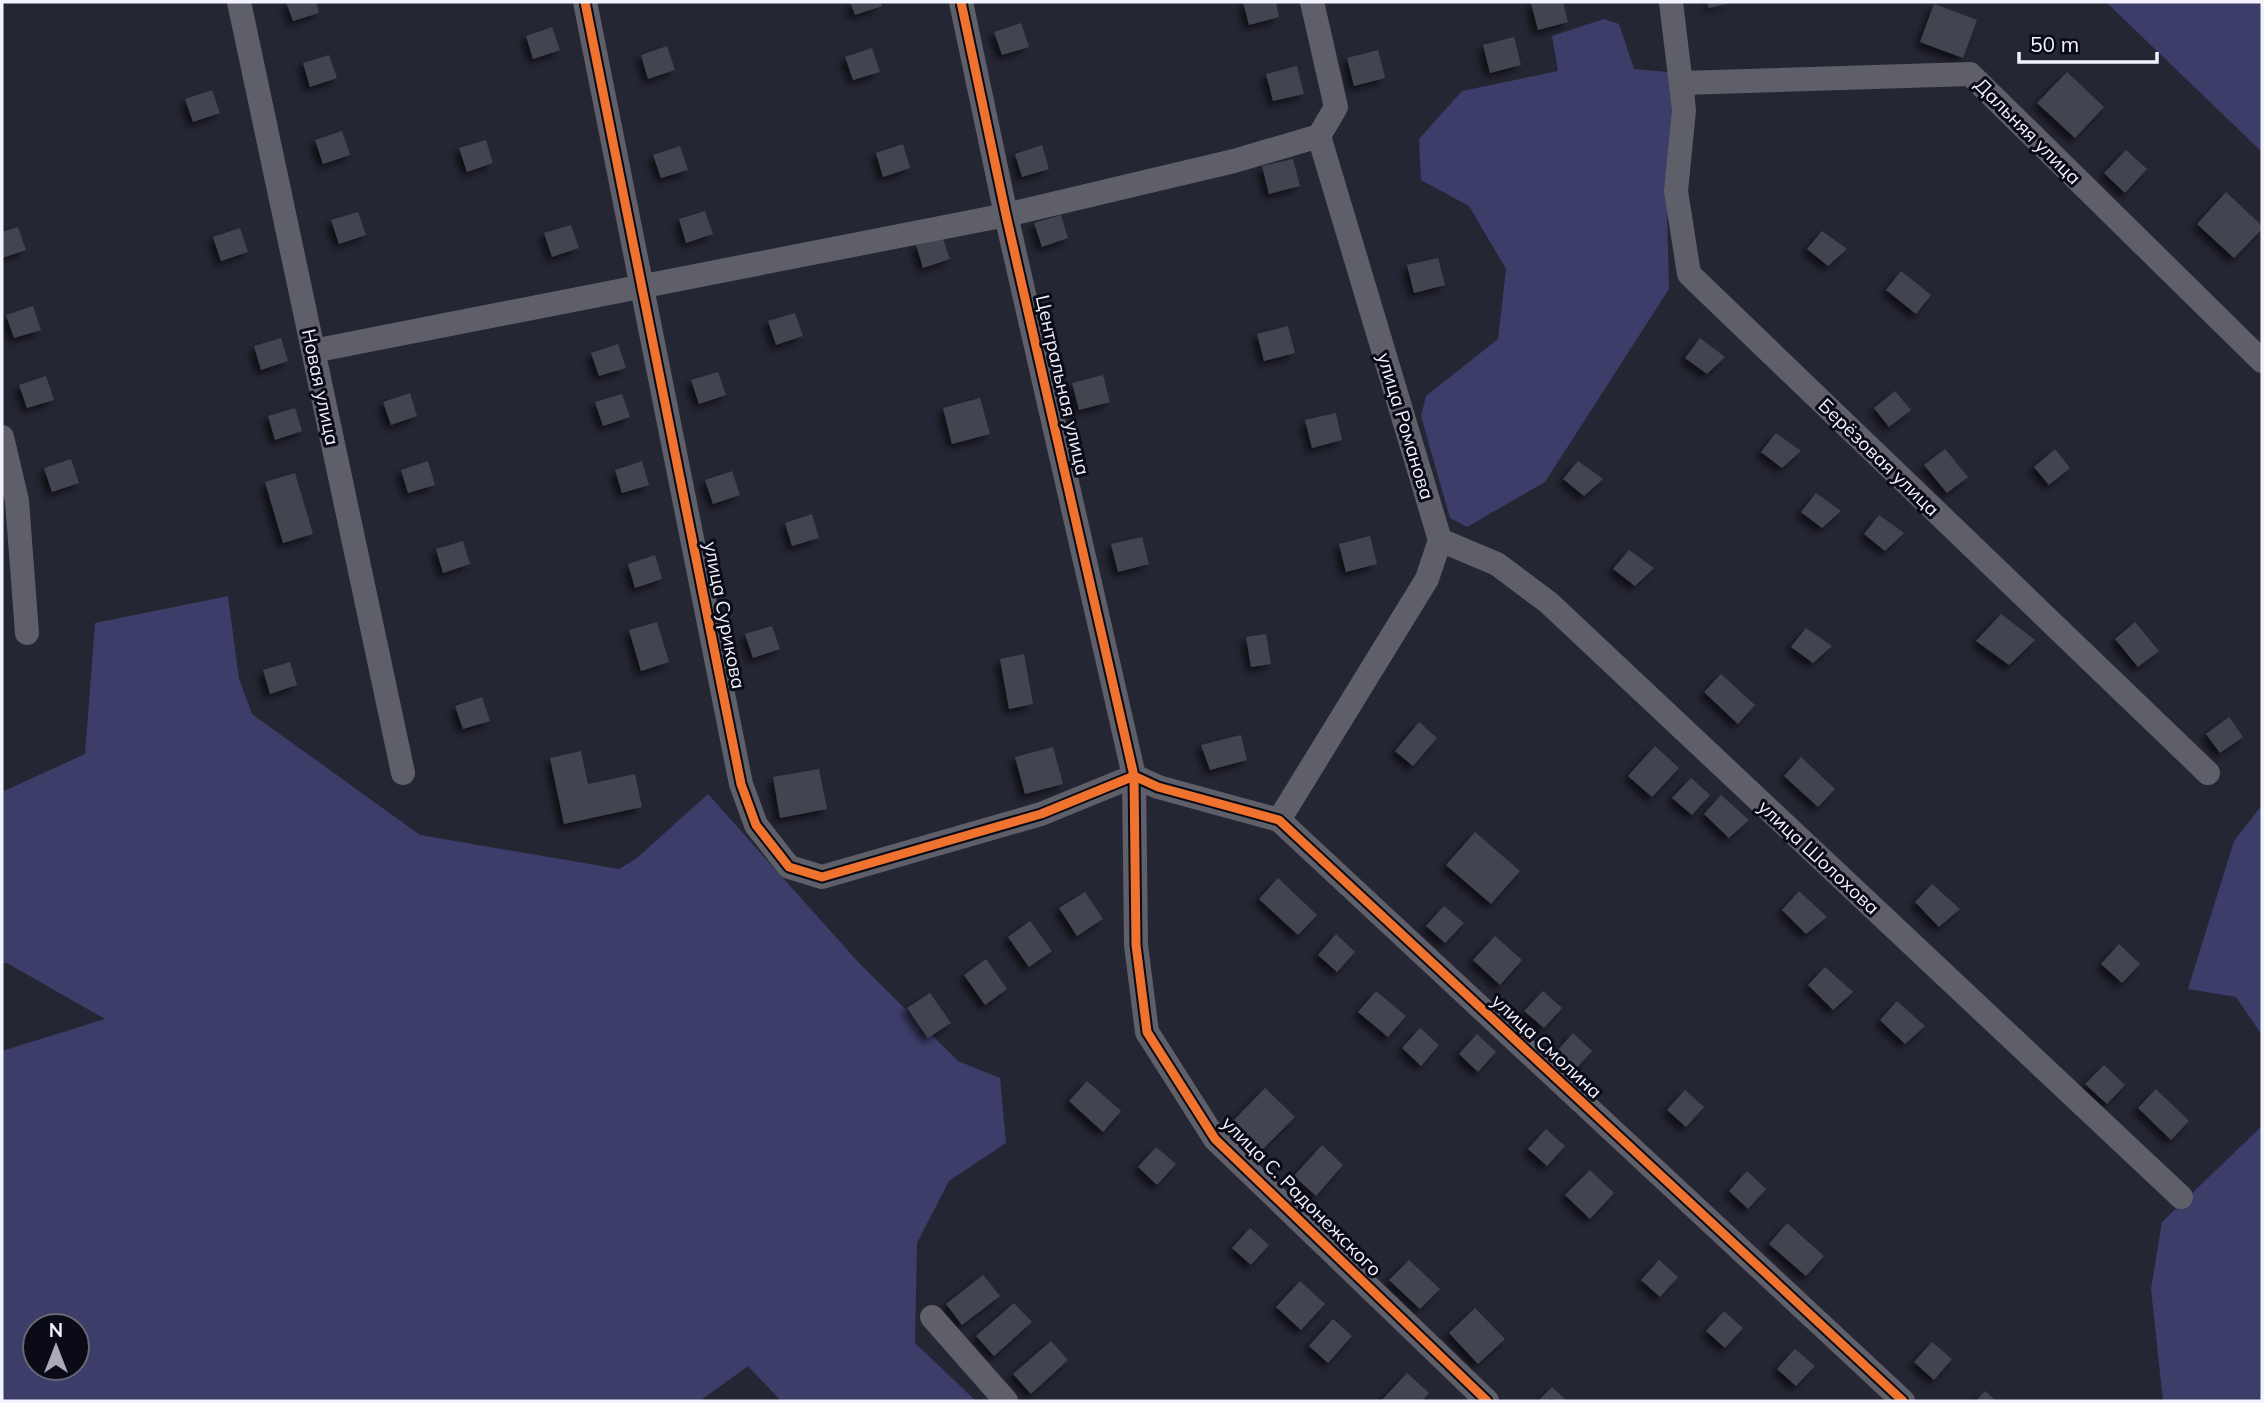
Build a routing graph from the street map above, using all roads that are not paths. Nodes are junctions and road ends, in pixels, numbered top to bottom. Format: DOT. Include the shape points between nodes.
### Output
graph roads {
  1 [pos="239,2"];
  2 [pos="585,2"];
  3 [pos="961,2"];
  4 [pos="1312,2"];
  5 [pos="1671,2"];
  6 [pos="1681,83"];
  7 [pos="1319,136"];
  8 [pos="1006,215"];
  9 [pos="642,286"];
  10 [pos="313,351"];
  11 [pos="2262,361"];
  12 [pos="2,437"];
  13 [pos="1440,540"];
  14 [pos="27,633"];
  15 [pos="403,773"];
  16 [pos="2208,773"];
  17 [pos="1134,776"];
  18 [pos="1279,820"];
  19 [pos="2181,1197"];
  20 [pos="932,1317"];
  21 [pos="1006,1401"];
  22 [pos="1487,1401"];
  23 [pos="1902,1401"];
  1 -- 10 [label="street, Новая улица"];
  2 -- 9 [label="street, улица Сурикова"];
  3 -- 8 [label="street, Центральная улица"];
  4 -- 7 [label="street" via="1336,107"];
  5 -- 6 [label="street, Берёзовая улица"];
  6 -- 11 [label="street, Дальняя улица" via="1970,74"];
  6 -- 16 [label="street, Берёзовая улица" via="1684,110 1676,191 1689,274"];
  7 -- 8 [label="street"];
  7 -- 13 [label="street, улица Романова"];
  8 -- 9 [label="street"];
  8 -- 17 [label="street, Центральная улица"];
  9 -- 10 [label="street"];
  9 -- 17 [label="street, улица Сурикова" via="741,784 756,825 789,867 822,877 1041,814"];
  10 -- 15 [label="street, Новая улица"];
  12 -- 14 [label="street" via="17,501"];
  13 -- 18 [label="street" via="1427,579"];
  13 -- 19 [label="street, улица Шолохова" via="1497,564 1549,603"];
  17 -- 18 [label="street, улица Смолина" via="1158,787"];
  17 -- 22 [label="street, улица С. Радонежского" via="1136,945 1147,1032 1215,1139"];
  18 -- 23 [label="street, улица Смолина"];
  20 -- 21 [label="street"];
}
